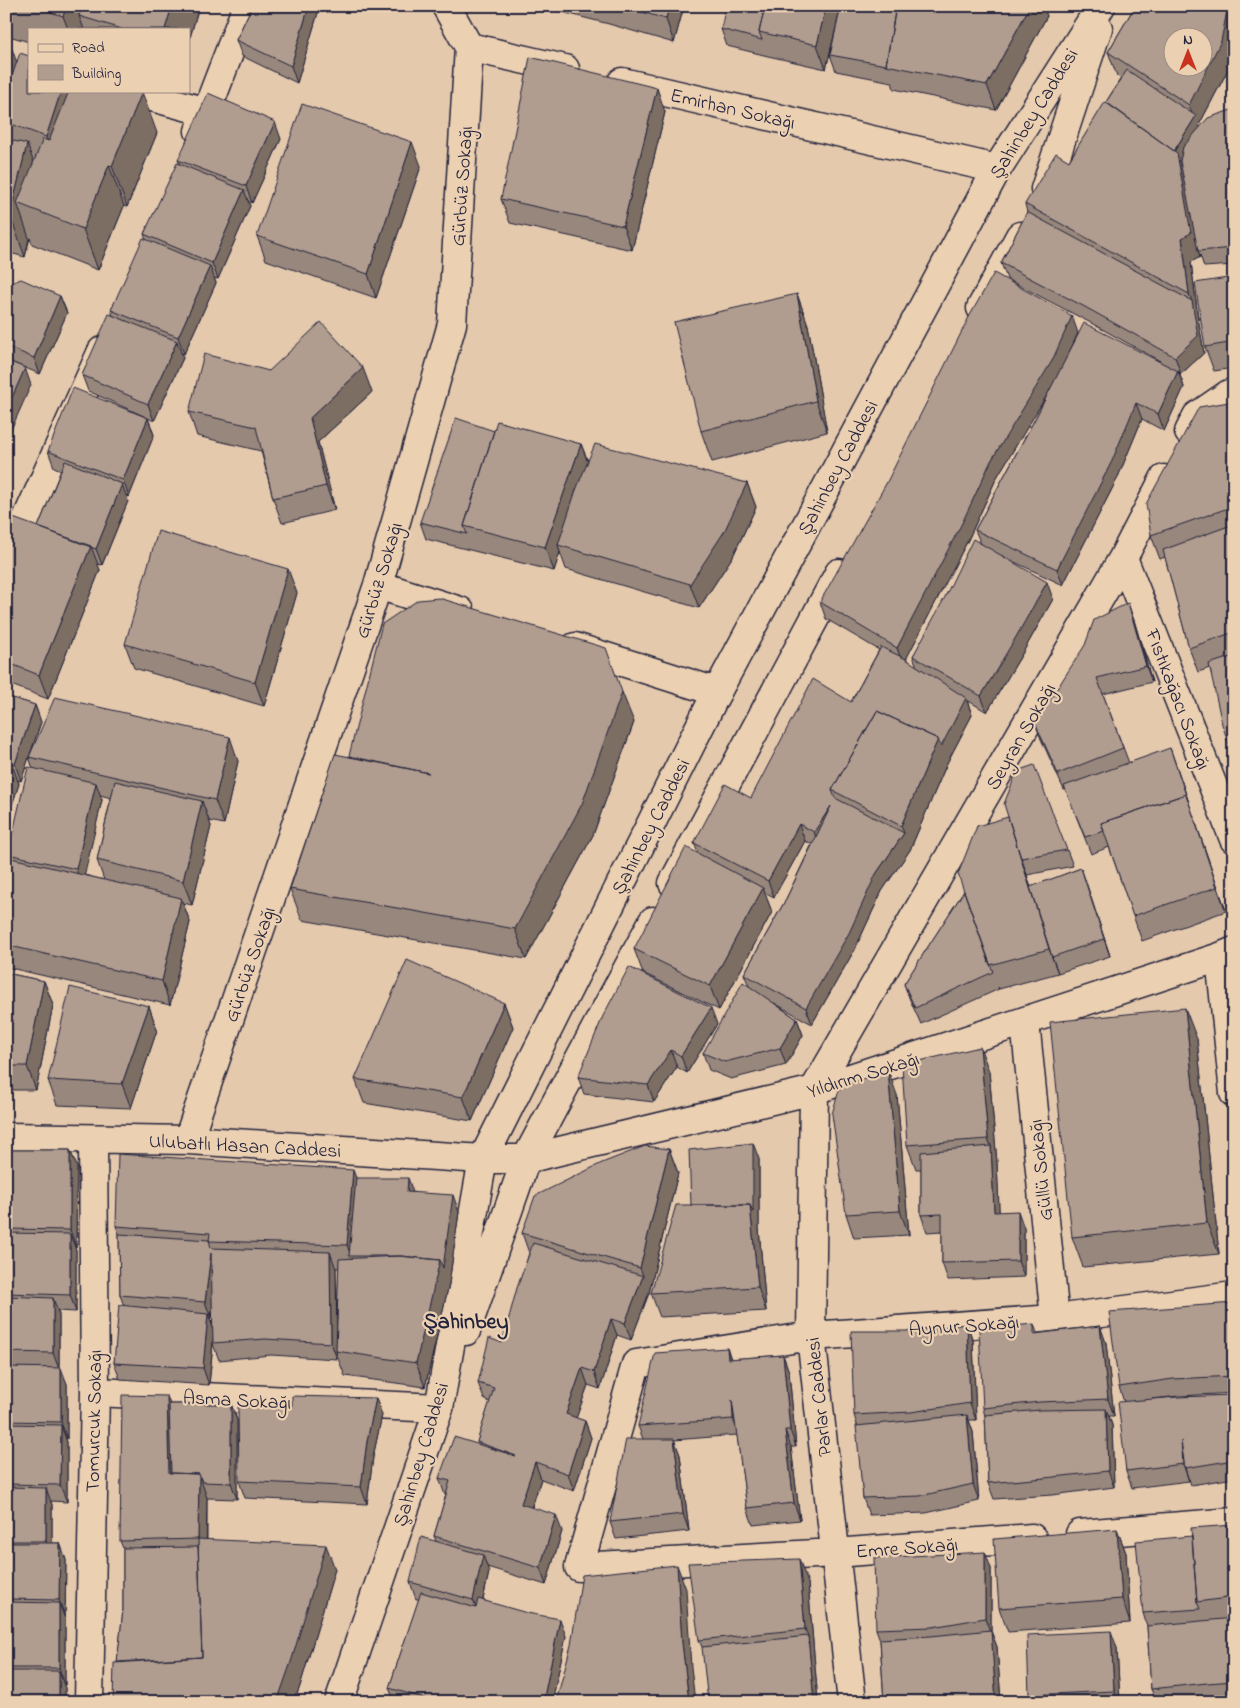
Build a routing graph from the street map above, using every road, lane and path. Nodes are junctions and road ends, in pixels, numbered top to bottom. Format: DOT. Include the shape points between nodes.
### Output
graph roads {
  1 [pos="247,6"];
  2 [pos="446,6"];
  3 [pos="1101,6"];
  4 [pos="1105,6"];
  5 [pos="469,47"];
  6 [pos="134,92"];
  7 [pos="208,112"];
  8 [pos="187,157"];
  9 [pos="997,169"];
  10 [pos="111,330"];
  11 [pos="968,333"];
  12 [pos="1234,393"];
  13 [pos="850,553"];
  14 [pos="1123,558"];
  15 [pos="6,565"];
  16 [pos="378,585"];
  17 [pos="482,618"];
  18 [pos="548,638"];
  19 [pos="717,692"];
  20 [pos="1234,839"];
  21 [pos="1227,954"];
  22 [pos="1025,1022"];
  23 [pos="814,1090"];
  24 [pos="1234,1092"];
  25 [pos="6,1137"];
  26 [pos="93,1140"];
  27 [pos="188,1140"];
  28 [pos="483,1159"];
  29 [pos="526,1159"];
  30 [pos="1234,1296"];
  31 [pos="1055,1319"];
  32 [pos="811,1336"];
  33 [pos="95,1392"];
  34 [pos="439,1408"];
  35 [pos="1234,1522"];
  36 [pos="835,1553"];
  37 [pos="579,1567"];
  38 [pos="88,1702"];
  39 [pos="338,1702"];
  40 [pos="852,1702"];
  1 -- 7 [label="street"];
  2 -- 5 [label="street"];
  3 -- 9 [label="street, Şahinbey Caddesi"];
  4 -- 11 [label="street" via="1048,184"];
  5 -- 9 [label="street, Emirhan Sokağı"];
  5 -- 16 [label="street, Gürbüz Sokağı" via="452,324"];
  6 -- 7 [label="street"];
  7 -- 8 [label="street"];
  9 -- 19 [label="street, Şahinbey Caddesi"];
  10 -- 15 [label="street"];
  12 -- 14 [label="street, Seyran Sokağı" via="1197,416"];
  13 -- 29 [label="street"];
  14 -- 20 [label="street, Fıstıkağacı Sokağı"];
  14 -- 23 [label="street, Seyran Sokağı"];
  16 -- 17 [label="street"];
  16 -- 27 [label="street, Gürbüz Sokağı"];
  18 -- 19 [label="street"];
  19 -- 28 [label="street, Şahinbey Caddesi"];
  21 -- 22 [label="street, Yıldırım Sokağı"];
  21 -- 24 [label="street"];
  22 -- 23 [label="street, Yıldırım Sokağı"];
  22 -- 31 [label="street, Güllü Sokağı"];
  23 -- 29 [label="street, Yıldırım Sokağı"];
  23 -- 32 [label="street, Parlar Caddesi"];
  25 -- 26 [label="street, Ulubatlı Hasan Caddesi"];
  26 -- 27 [label="street, Ulubatlı Hasan Caddesi"];
  26 -- 33 [label="street, Tomurcuk Sokağı"];
  27 -- 28 [label="street, Ulubatlı Hasan Caddesi"];
  28 -- 29 [label="street, Yıldırım Sokağı"];
  28 -- 34 [label="street, Şahinbey Caddesi"];
  29 -- 34 [label="street"];
  30 -- 31 [label="street, Aynur Sokağı"];
  31 -- 32 [label="street, Aynur Sokağı"];
  32 -- 36 [label="street, Parlar Caddesi"];
  32 -- 37 [label="street, Aynur Sokağı" via="636,1364"];
  33 -- 34 [label="street, Asma Sokağı"];
  33 -- 38 [label="street, Tomurcuk Sokağı"];
  34 -- 39 [label="street, Şahinbey Caddesi"];
  35 -- 36 [label="street, Emre Sokağı"];
  36 -- 37 [label="street, Emre Sokağı"];
  36 -- 40 [label="street, Parlar Caddesi"];
}
